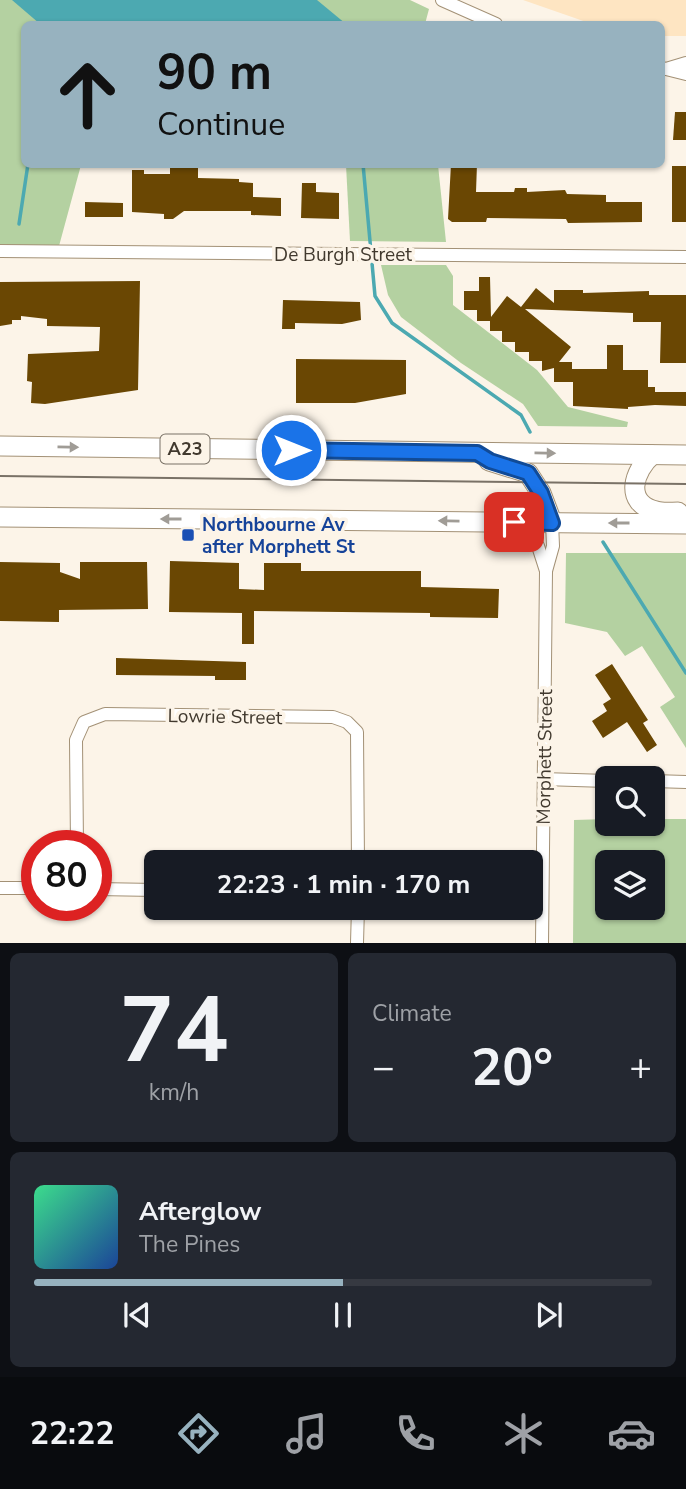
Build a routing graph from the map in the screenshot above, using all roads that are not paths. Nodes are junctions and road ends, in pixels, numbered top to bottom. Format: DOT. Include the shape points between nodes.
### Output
graph roads {
  1 [pos="442,0"];
  2 [pos="489,21"];
  3 [pos="686,63"];
  4 [pos="665,69"];
  5 [pos="665,69"];
  6 [pos="686,74"];
  7 [pos="0,251"];
  8 [pos="686,257"];
  9 [pos="0,446"];
  10 [pos="477,453"];
  11 [pos="652,455"];
  12 [pos="686,455"];
  13 [pos="686,513"];
  14 [pos="0,517"];
  15 [pos="514,522"];
  16 [pos="552,523"];
  17 [pos="686,524"];
  18 [pos="546,571"];
  19 [pos="543,779"];
  20 [pos="595,781"];
  21 [pos="665,781"];
  22 [pos="686,782"];
  23 [pos="77,830"];
  24 [pos="358,850"];
  25 [pos="539,850"];
  26 [pos="0,888"];
  27 [pos="21,888"];
  28 [pos="112,889"];
  29 [pos="144,890"];
  30 [pos="358,920"];
  31 [pos="539,920"];
  32 [pos="358,943"];
  33 [pos="541,943"];
  1 -- 2 [label="street"];
  3 -- 4 [label="street"];
  5 -- 6 [label="street"];
  7 -- 8 [label="street, De Burgh Street"];
  9 -- 10 [label="highway, A23, one-way"];
  10 -- 11 [label="highway, A23, one-way"];
  10 -- 16 [label="highway" via="528,473"];
  11 -- 12 [label="highway, A23"];
  11 -- 13 [label="highway" via="635,474 636,492 654,511"];
  15 -- 14 [label="highway, one-way"];
  15 -- 16 [label="highway"];
  15 -- 18 [label="street, Morphett Street" via="538,545"];
  17 -- 16 [label="highway, one-way"];
  16 -- 18 [label="street, Morphett Street" via="553,545"];
  18 -- 19 [label="street, Morphett Street"];
  19 -- 20 [label="street"];
  19 -- 25 [label="street, Morphett Street"];
  21 -- 22 [label="street"];
  23 -- 24 [label="street, Lowrie Street" via="76,740 84,722 105,714 333,717 357,732"];
  26 -- 27 [label="street"];
  28 -- 29 [label="street"];
  30 -- 32 [label="street"];
  31 -- 33 [label="street, Morphett Street"];
}
